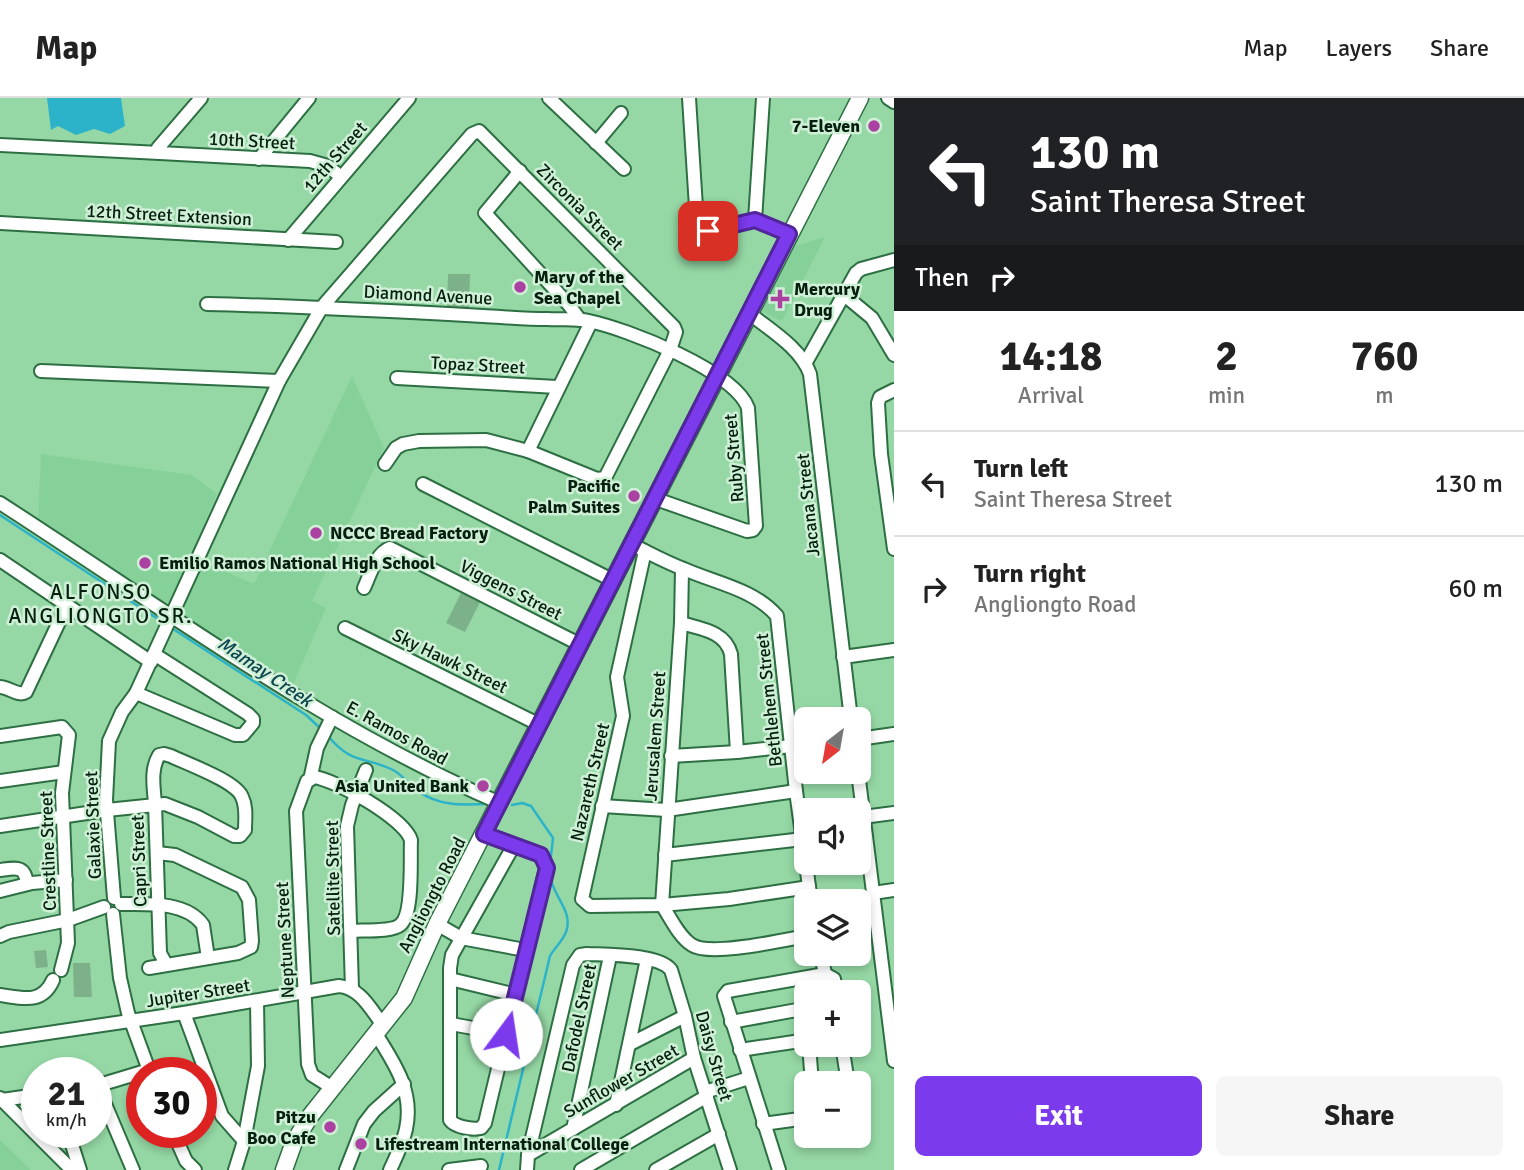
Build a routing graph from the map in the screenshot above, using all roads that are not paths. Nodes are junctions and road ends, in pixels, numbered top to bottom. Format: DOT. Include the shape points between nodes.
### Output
graph roads {
  1 [pos="201,98"];
  2 [pos="309,98"];
  3 [pos="409,98"];
  4 [pos="549,98"];
  5 [pos="689,98"];
  6 [pos="763,98"];
  7 [pos="888,98"];
  8 [pos="857,99"];
  9 [pos="894,102"];
  10 [pos="621,113"];
  11 [pos="596,142"];
  12 [pos="0,145"];
  13 [pos="159,152"];
  14 [pos="259,159"];
  15 [pos="624,169"];
  16 [pos="520,171"];
  17 [pos="341,177"];
  18 [pos="755,220"];
  19 [pos="0,223"];
  20 [pos="789,234"];
  21 [pos="288,240"];
  22 [pos="336,242"];
  23 [pos="894,260"];
  24 [pos="843,294"];
  25 [pos="207,304"];
  26 [pos="322,307"];
  27 [pos="749,313"];
  28 [pos="586,321"];
  29 [pos="670,350"];
  30 [pos="894,355"];
  31 [pos="806,362"];
  32 [pos="41,371"];
  33 [pos="719,376"];
  34 [pos="397,378"];
  35 [pos="279,381"];
  36 [pos="557,387"];
  37 [pos="894,390"];
  38 [pos="528,451"];
  39 [pos="385,464"];
  40 [pos="423,484"];
  41 [pos="656,499"];
  42 [pos="0,503"];
  43 [pos="639,548"];
  44 [pos="894,549"];
  45 [pos="0,560"];
  46 [pos="6,569"];
  47 [pos="682,569"];
  48 [pos="614,581"];
  49 [pos="364,588"];
  50 [pos="67,605"];
  51 [pos="168,622"];
  52 [pos="681,623"];
  53 [pos="345,628"];
  54 [pos="581,645"];
  55 [pos="894,650"];
  56 [pos="843,657"];
  57 [pos="152,658"];
  58 [pos="0,687"];
  59 [pos="133,698"];
  60 [pos="849,707"];
  61 [pos="332,717"];
  62 [pos="540,725"];
  63 [pos="894,734"];
  64 [pos="0,736"];
  65 [pos="872,737"];
  66 [pos="791,746"];
  67 [pos="737,752"];
  68 [pos="671,756"];
  69 [pos="366,769"];
  70 [pos="64,772"];
  71 [pos="0,781"];
  72 [pos="308,781"];
  73 [pos="796,791"];
  74 [pos="356,795"];
  75 [pos="797,798"];
  76 [pos="500,803"];
  77 [pos="155,804"];
  78 [pos="602,806"];
  79 [pos="107,810"];
  80 [pos="667,810"];
  81 [pos="894,813"];
  82 [pos="63,816"];
  83 [pos="871,816"];
  84 [pos="0,826"];
  85 [pos="484,834"];
  86 [pos="794,839"];
  87 [pos="514,845"];
  88 [pos="157,853"];
  89 [pos="665,855"];
  90 [pos="0,870"];
  91 [pos="807,875"];
  92 [pos="871,875"];
  93 [pos="66,880"];
  94 [pos="27,884"];
  95 [pos="808,887"];
  96 [pos="894,890"];
  97 [pos="0,891"];
  98 [pos="873,893"];
  99 [pos="159,905"];
  100 [pos="662,905"];
  101 [pos="113,906"];
  102 [pos="68,920"];
  103 [pos="437,924"];
  104 [pos="351,931"];
  105 [pos="0,936"];
  106 [pos="794,938"];
  107 [pos="461,939"];
  108 [pos="525,950"];
  109 [pos="610,956"];
  110 [pos="208,958"];
  111 [pos="650,960"];
  112 [pos="166,964"];
  113 [pos="823,966"];
  114 [pos="149,968"];
  115 [pos="888,971"];
  116 [pos="825,974"];
  117 [pos="450,979"];
  118 [pos="834,980"];
  119 [pos="352,989"];
  120 [pos="305,991"];
  121 [pos="0,995"];
  122 [pos="516,995"];
  123 [pos="257,1001"];
  124 [pos="794,1011"];
  125 [pos="184,1013"];
  126 [pos="685,1016"];
  127 [pos="130,1021"];
  128 [pos="732,1022"];
  129 [pos="451,1024"];
  130 [pos="379,1030"];
  131 [pos="506,1034"];
  132 [pos="892,1038"];
  133 [pos="0,1040"];
  134 [pos="630,1044"];
  135 [pos="794,1044"];
  136 [pos="740,1050"];
  137 [pos="144,1057"];
  138 [pos="694,1058"];
  139 [pos="894,1061"];
  140 [pos="749,1079"];
  141 [pos="404,1084"];
  142 [pos="331,1087"];
  143 [pos="706,1094"];
  144 [pos="21,1097"];
  145 [pos="1,1099"];
  146 [pos="616,1105"];
  147 [pos="112,1120"];
  148 [pos="794,1120"];
  149 [pos="763,1124"];
  150 [pos="573,1129"];
  151 [pos="719,1134"];
  152 [pos="244,1142"];
  153 [pos="73,1148"];
  154 [pos="180,1148"];
  155 [pos="528,1155"];
  156 [pos="481,1166"];
  157 [pos="72,1170"];
  158 [pos="80,1170"];
  159 [pos="133,1170"];
  160 [pos="195,1170"];
  161 [pos="235,1170"];
  162 [pos="284,1170"];
  163 [pos="346,1170"];
  164 [pos="390,1170"];
  165 [pos="449,1170"];
  166 [pos="527,1170"];
  167 [pos="581,1170"];
  168 [pos="656,1170"];
  169 [pos="730,1170"];
  170 [pos="779,1170"];
  1 -- 13 [label="street"];
  2 -- 14 [label="street"];
  3 -- 17 [label="street, 12th Street"];
  4 -- 11 [label="street"];
  5 -- 18 [label="street" via="696,223 705,232"];
  6 -- 18 [label="street"];
  7 -- 9 [label="street"];
  8 -- 20 [label="main road, Angliongto Road"];
  10 -- 11 [label="street"];
  11 -- 15 [label="street"];
  12 -- 13 [label="street, 10th Street"];
  13 -- 14 [label="street, 10th Street"];
  14 -- 17 [label="street, 10th Street" via="318,163"];
  16 -- 26 [label="street, Zirconia Street" via="483,132 472,134"];
  16 -- 28 [label="street" via="485,213"];
  16 -- 29 [label="street, Zirconia Street" via="674,327"];
  17 -- 21 [label="street, 12th Street"];
  18 -- 20 [label="street"];
  19 -- 21 [label="street, 12th Street Extension"];
  20 -- 27 [label="main road, Angliongto Road"];
  21 -- 22 [label="street, 12th Street Extension"];
  23 -- 24 [label="street" via="861,269"];
  24 -- 30 [label="street" via="872,318"];
  24 -- 31 [label="street"];
  25 -- 26 [label="street, Diamond Avenue"];
  26 -- 28 [label="street, Diamond Avenue"];
  26 -- 35 [label="street"];
  27 -- 31 [label="street"];
  27 -- 33 [label="main road, Angliongto Road"];
  28 -- 29 [label="street, Diamond Avenue" via="635,334"];
  28 -- 36 [label="street"];
  29 -- 33 [label="street, Diamond Avenue"];
  29 -- 38 [label="street" via="605,478 597,479"];
  31 -- 56 [label="street, Jacana Street"];
  32 -- 35 [label="street"];
  33 -- 41 [label="main road, Angliongto Road"];
  33 -- 41 [label="street, Ruby Street" via="741,393 748,408 756,526 747,531"];
  34 -- 36 [label="street, Topaz Street"];
  35 -- 51 [label="street"];
  36 -- 38 [label="street"];
  37 -- 44 [label="street" via="877,403"];
  38 -- 39 [label="street" via="486,440 419,440 403,443"];
  40 -- 48 [label="street"];
  41 -- 43 [label="main road, Angliongto Road"];
  42 -- 51 [label="street, E. Ramos Road"];
  43 -- 47 [label="street, Bethlehem Street"];
  43 -- 48 [label="main road, Angliongto Road"];
  43 -- 78 [label="street, Nazareth Street" via="617,677 622,716"];
  45 -- 46 [label="street"];
  46 -- 50 [label="street"];
  47 -- 52 [label="street, Jerusalem Street"];
  47 -- 66 [label="street, Bethlehem Street" via="755,597 777,615"];
  48 -- 54 [label="main road, Angliongto Road"];
  49 -- 54 [label="street, Viggens Street" via="387,549"];
  50 -- 57 [label="street"];
  50 -- 58 [label="street" via="26,692"];
  51 -- 57 [label="street"];
  51 -- 61 [label="street, E. Ramos Road"];
  52 -- 67 [label="street" via="723,637 729,644"];
  52 -- 68 [label="street, Jerusalem Street"];
  53 -- 62 [label="street, Sky Hawk Street"];
  54 -- 62 [label="main road, Angliongto Road"];
  55 -- 56 [label="street"];
  56 -- 60 [label="street, Jacana Street"];
  57 -- 59 [label="street"];
  57 -- 59 [label="street" via="248,715 253,723 243,736 235,735"];
  59 -- 79 [label="street, Galaxie Street" via="110,752"];
  61 -- 72 [label="street, Neptune Street"];
  61 -- 76 [label="street, E. Ramos Road" via="439,776"];
  62 -- 76 [label="main road, Angliongto Road"];
  63 -- 65 [label="street"];
  64 -- 70 [label="street, Crestline Street" via="62,727 69,743"];
  66 -- 67 [label="street"];
  66 -- 73 [label="street, Bethlehem Street"];
  67 -- 68 [label="street"];
  68 -- 80 [label="street, Jerusalem Street"];
  69 -- 74 [label="street, Satellite Street"];
  70 -- 71 [label="street"];
  70 -- 82 [label="street, Crestline Street"];
  72 -- 74 [label="street" via="318,777"];
  72 -- 120 [label="street, Neptune Street" via="296,811"];
  73 -- 75 [label="street, Bethlehem Street"];
  73 -- 80 [label="street"];
  74 -- 104 [label="street, Satellite Street" via="346,827"];
  74 -- 104 [label="street" via="409,833 409,901 398,927"];
  76 -- 85 [label="main road, Angliongto Road"];
  77 -- 77 [label="street, Capri Street" via="172,806 234,835 245,830 246,814 235,786 171,756 159,755 153,771"];
  77 -- 79 [label="street"];
  77 -- 88 [label="street, Capri Street"];
  78 -- 80 [label="street"];
  78 -- 100 [label="street, Nazareth Street" via="582,899 590,906"];
  79 -- 82 [label="street"];
  79 -- 101 [label="street, Galaxie Street"];
  80 -- 89 [label="street, Jerusalem Street"];
  81 -- 83 [label="street"];
  82 -- 84 [label="street"];
  82 -- 93 [label="street, Crestline Street"];
  85 -- 87 [label="street"];
  85 -- 103 [label="main road, Angliongto Road"];
  86 -- 89 [label="street"];
  87 -- 107 [label="street"];
  87 -- 108 [label="street" via="544,857 545,874"];
  88 -- 99 [label="street, Capri Street"];
  88 -- 110 [label="street" via="175,855 246,893 251,947"];
  89 -- 100 [label="street, Jerusalem Street"];
  90 -- 94 [label="street" via="22,870"];
  91 -- 95 [label="street, Bethlehem Street"];
  92 -- 98 [label="street"];
  93 -- 94 [label="street"];
  93 -- 102 [label="street, Crestline Street"];
  94 -- 97 [label="street"];
  95 -- 100 [label="street"];
  96 -- 98 [label="street"];
  98 -- 115 [label="street"];
  99 -- 101 [label="street"];
  99 -- 110 [label="street" via="199,919"];
  99 -- 112 [label="street, Capri Street" via="160,953"];
  100 -- 106 [label="street" via="685,939 701,949"];
  101 -- 102 [label="street"];
  101 -- 127 [label="street, Galaxie Street" via="120,978"];
  102 -- 105 [label="street"];
  102 -- 121 [label="street, Crestline Street" via="67,952 44,994 19,999"];
  103 -- 107 [label="street"];
  103 -- 130 [label="main road, Angliongto Road" via="407,992"];
  104 -- 119 [label="street, Satellite Street"];
  107 -- 108 [label="street"];
  107 -- 117 [label="street" via="452,955"];
  108 -- 122 [label="street"];
  109 -- 111 [label="street"];
  109 -- 150 [label="street, Dafodel Street"];
  109 -- 155 [label="street" via="580,956 573,965"];
  110 -- 112 [label="street"];
  111 -- 126 [label="street, Daisy Street" via="671,970"];
  111 -- 134 [label="street"];
  112 -- 114 [label="street"];
  113 -- 116 [label="street"];
  115 -- 132 [label="street"];
  116 -- 118 [label="street"];
  116 -- 128 [label="street" via="729,991 725,994"];
  117 -- 122 [label="street"];
  117 -- 129 [label="street"];
  119 -- 120 [label="street, Jupiter Street" via="339,986"];
  119 -- 130 [label="street" via="362,997"];
  120 -- 123 [label="street, Jupiter Street"];
  120 -- 142 [label="street, Neptune Street" via="309,1069"];
  122 -- 131 [label="street"];
  123 -- 125 [label="street, Jupiter Street"];
  123 -- 152 [label="street" via="258,1066"];
  124 -- 128 [label="street"];
  125 -- 127 [label="street, Jupiter Street"];
  125 -- 152 [label="street" via="222,1116"];
  126 -- 134 [label="street"];
  126 -- 138 [label="street, Daisy Street"];
  127 -- 133 [label="street, Jupiter Street"];
  127 -- 137 [label="street, Galaxie Street"];
  128 -- 136 [label="street"];
  129 -- 131 [label="street"];
  129 -- 131 [label="street" via="450,1122 474,1129 485,1123"];
  130 -- 141 [label="street"];
  130 -- 142 [label="main road, Angliongto Road"];
  132 -- 139 [label="street"];
  134 -- 146 [label="street"];
  135 -- 136 [label="street"];
  136 -- 140 [label="street"];
  138 -- 143 [label="street, Daisy Street"];
  138 -- 146 [label="street, Sunflower Street"];
  140 -- 143 [label="street"];
  140 -- 149 [label="street"];
  141 -- 163 [label="street" via="364,1124"];
  141 -- 164 [label="street" via="406,1131"];
  142 -- 162 [label="main road, Angliongto Road" via="294,1142"];
  143 -- 151 [label="street, Daisy Street"];
  143 -- 167 [label="street"];
  144 -- 145 [label="street"];
  145 -- 157 [label="street"];
  146 -- 150 [label="street, Sunflower Street"];
  147 -- 159 [label="street"];
  148 -- 149 [label="street"];
  149 -- 170 [label="street"];
  150 -- 155 [label="street, Sunflower Street"];
  151 -- 168 [label="street"];
  151 -- 169 [label="street, Daisy Street"];
  152 -- 161 [label="street"];
  153 -- 158 [label="street"];
  154 -- 160 [label="street"];
  155 -- 166 [label="street"];
  156 -- 165 [label="street"];
}
